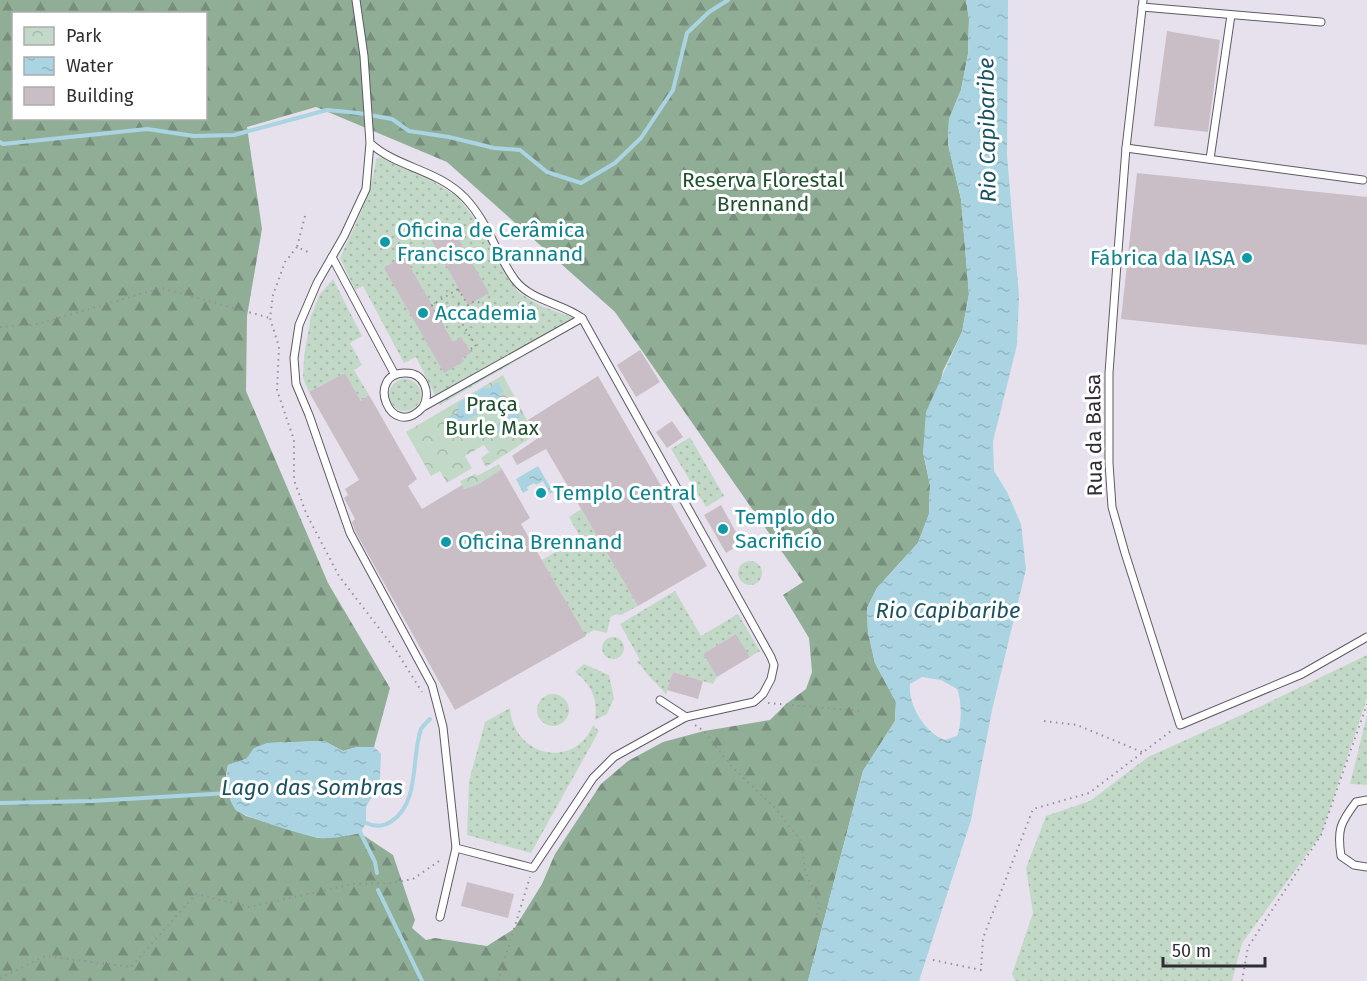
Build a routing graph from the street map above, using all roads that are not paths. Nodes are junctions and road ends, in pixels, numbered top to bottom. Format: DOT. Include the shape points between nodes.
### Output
graph roads {
  1 [pos="356,0"];
  2 [pos="1142,4"];
  3 [pos="1232,15"];
  4 [pos="1321,22"];
  5 [pos="370,143"];
  6 [pos="1126,148"];
  7 [pos="1210,159"];
  8 [pos="1363,180"];
  9 [pos="332,257"];
  10 [pos="582,318"];
  11 [pos="395,375"];
  12 [pos="423,407"];
  13 [pos="1367,637"];
  14 [pos="660,700"];
  15 [pos="686,717"];
  16 [pos="1367,800"];
  17 [pos="456,848"];
  18 [pos="1367,867"];
  19 [pos="440,917"];
  1 -- 5 [label="lane"];
  2 -- 3 [label="lane"];
  2 -- 6 [label="lane, Rua da Balsa"];
  3 -- 4 [label="lane"];
  3 -- 7 [label="lane"];
  5 -- 9 [label="lane" via="366,189"];
  5 -- 10 [label="lane" via="389,157 430,173 465,198 489,229 516,281 545,301"];
  6 -- 7 [label="lane"];
  6 -- 13 [label="lane, Rua da Balsa" via="1109,373 1108,464 1125,554 1180,725 1302,674"];
  7 -- 8 [label="lane"];
  9 -- 11 [label="lane"];
  9 -- 17 [label="lane" via="299,325 294,357 296,384 350,532 432,685 443,727"];
  10 -- 12 [label="lane"];
  10 -- 15 [label="lane" via="774,665 764,694 754,702"];
  11 -- 12 [label="lane" via="414,374 424,383 427,395"];
  11 -- 12 [label="lane" via="385,385 386,406 404,417"];
  14 -- 15 [label="lane"];
  15 -- 17 [label="lane" via="614,757 592,778 533,868"];
  16 -- 18 [label="lane" via="1356,802 1344,817 1338,836 1341,856 1354,865"];
  17 -- 19 [label="lane"];
}
